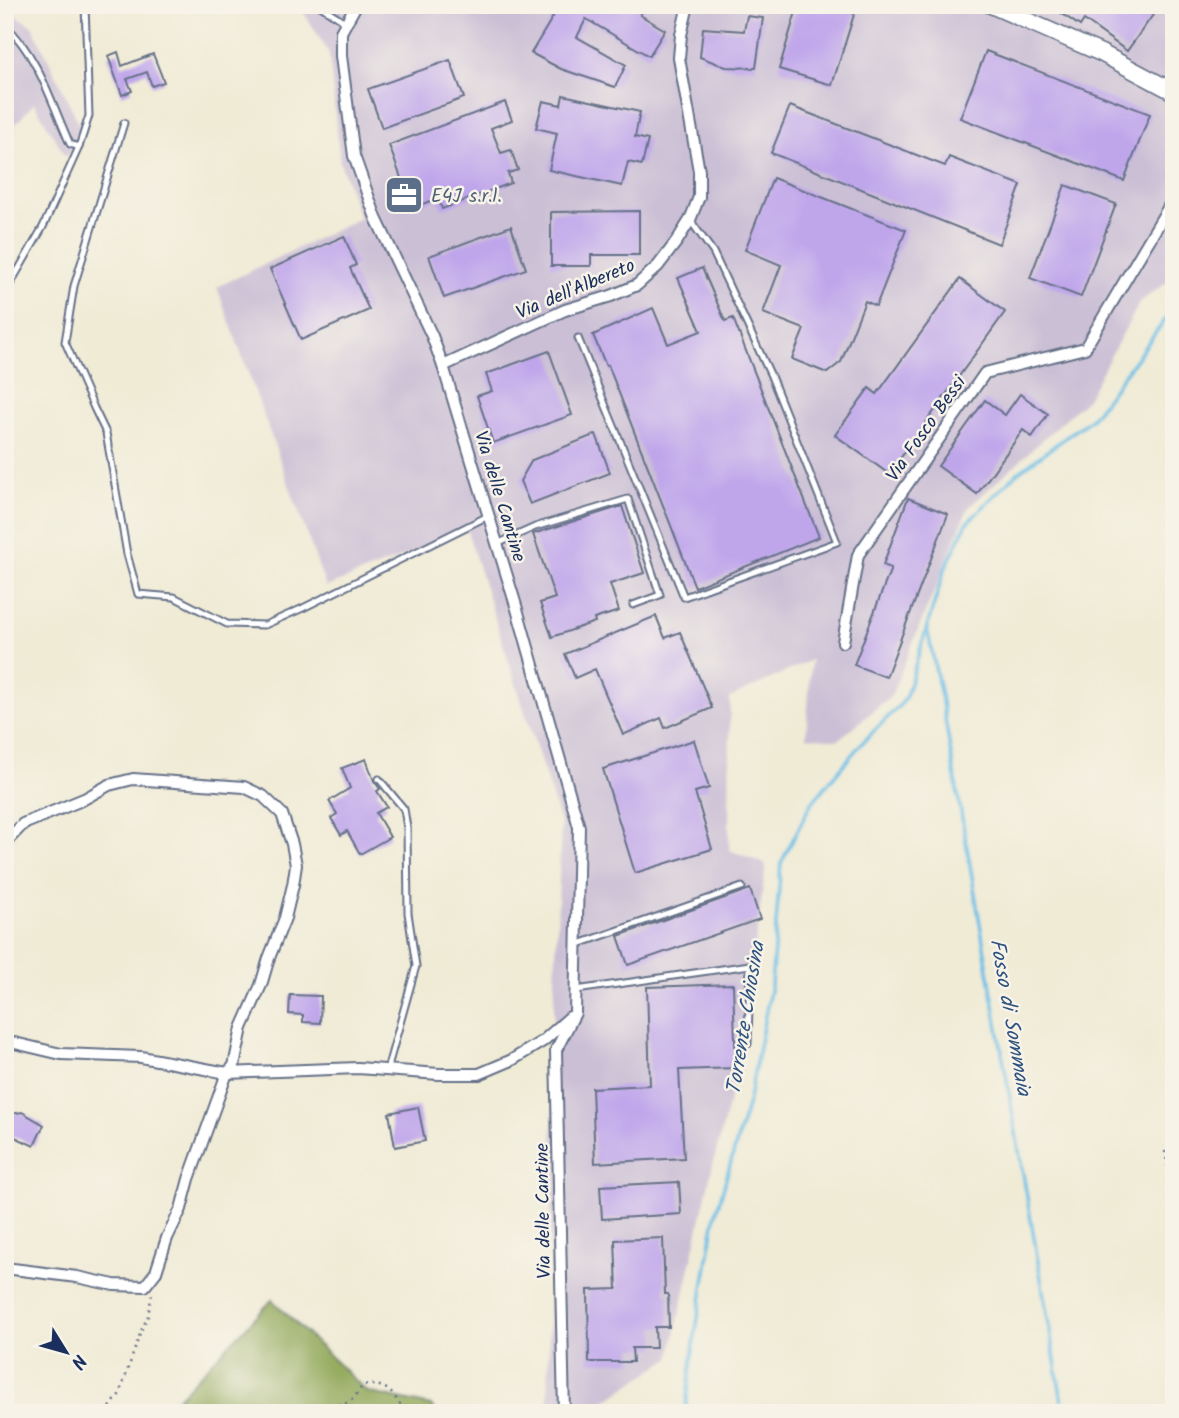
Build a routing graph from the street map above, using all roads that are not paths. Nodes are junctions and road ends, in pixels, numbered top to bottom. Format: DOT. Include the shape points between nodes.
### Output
graph roads {
  1 [pos="85,5"];
  2 [pos="319,5"];
  3 [pos="356,5"];
  4 [pos="688,5"];
  5 [pos="991,5"];
  6 [pos="345,23"];
  7 [pos="5,25"];
  8 [pos="1174,92"];
  9 [pos="124,123"];
  10 [pos="79,147"];
  11 [pos="1174,198"];
  12 [pos="690,220"];
  13 [pos="5,293"];
  14 [pos="578,338"];
  15 [pos="443,366"];
  16 [pos="488,516"];
  17 [pos="497,544"];
  18 [pos="633,606"];
  19 [pos="844,642"];
  20 [pos="379,779"];
  21 [pos="5,843"];
  22 [pos="742,887"];
  23 [pos="576,944"];
  24 [pos="576,990"];
  25 [pos="575,1013"];
  26 [pos="5,1029"];
  27 [pos="6,1041"];
  28 [pos="748,1044"];
  29 [pos="387,1070"];
  30 [pos="227,1073"];
  31 [pos="5,1268"];
  32 [pos="564,1413"];
  1 -- 10 [label="lane" via="89,116"];
  2 -- 6 [label="lane"];
  3 -- 6 [label="street, Via delle Cantine"];
  4 -- 12 [label="street, Via dell'Albereto" via="679,58 699,171 699,197"];
  5 -- 8 [label="main road" via="1101,53"];
  6 -- 15 [label="street, Via delle Cantine" via="341,56 354,156 376,218"];
  7 -- 10 [label="lane" via="38,72 70,144"];
  9 -- 16 [label="lane" via="74,286 65,342 106,433 138,594 174,597 227,624 264,625"];
  10 -- 13 [label="lane" via="43,227"];
  11 -- 19 [label="street, Via Fosco Bessi" via="1085,348 985,373 858,555"];
  12 -- 14 [label="lane" via="713,252 771,376 836,542 684,597"];
  12 -- 15 [label="street, Via dell'Albereto" via="658,266 637,285 565,310"];
  15 -- 16 [label="street, Via delle Cantine"];
  16 -- 17 [label="street, Via delle Cantine"];
  17 -- 18 [label="lane" via="628,499 660,595"];
  17 -- 23 [label="street, Via delle Cantine" via="579,827"];
  20 -- 29 [label="lane" via="404,809 408,913 416,966"];
  21 -- 30 [label="street" via="23,824 132,779 244,787 263,796 282,814 296,865 293,886 242,1028 234,1066"];
  22 -- 23 [label="lane"];
  23 -- 24 [label="street, Via delle Cantine"];
  24 -- 25 [label="street, Via delle Cantine"];
  24 -- 28 [label="lane" via="750,965"];
  25 -- 29 [label="street" via="522,1054 479,1074"];
  25 -- 32 [label="street, Via delle Cantine" via="556,1050"];
  26 -- 27 [label="street"];
  27 -- 30 [label="street" via="61,1054 141,1058"];
  29 -- 30 [label="street"];
  30 -- 31 [label="street" via="181,1209 156,1272 145,1286"];
}
